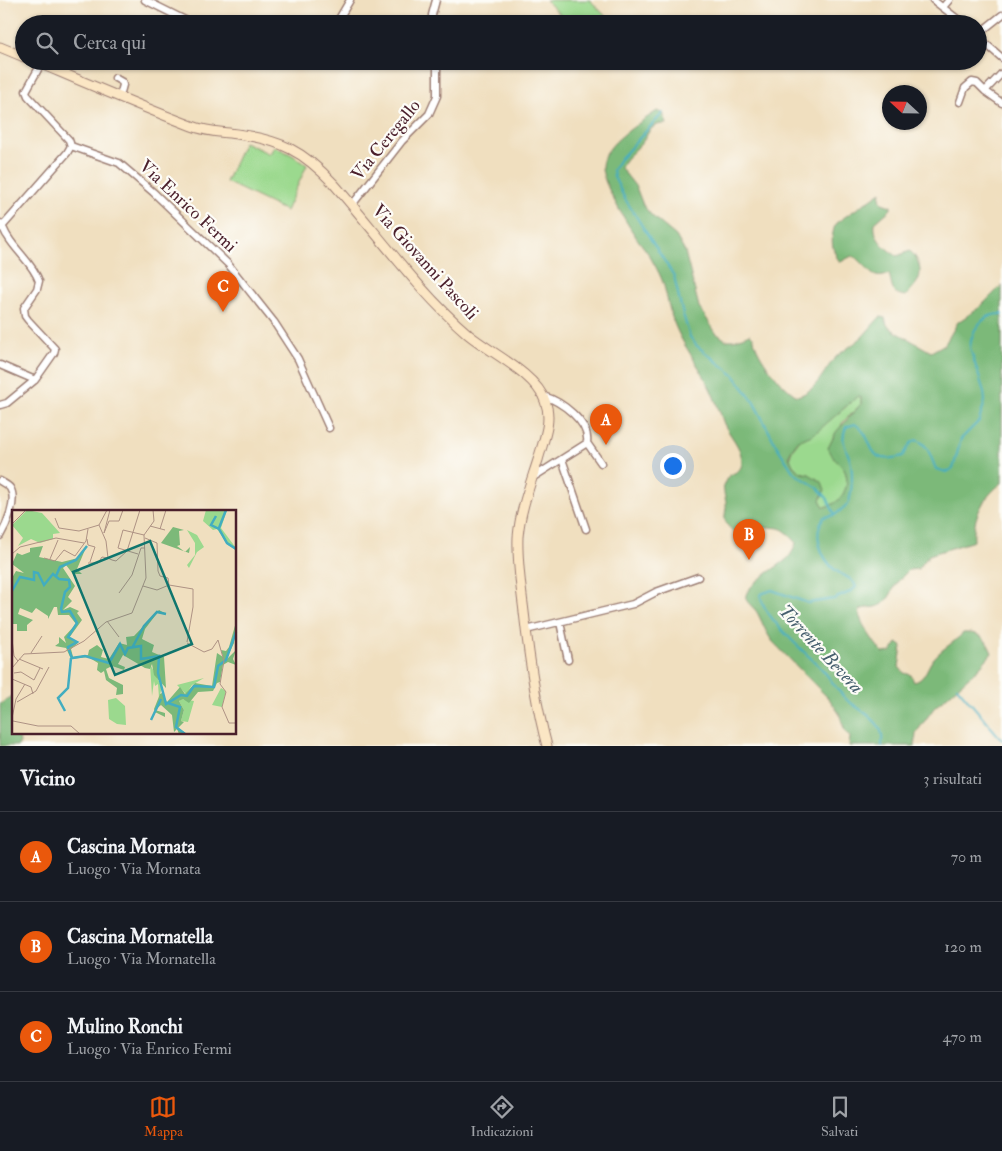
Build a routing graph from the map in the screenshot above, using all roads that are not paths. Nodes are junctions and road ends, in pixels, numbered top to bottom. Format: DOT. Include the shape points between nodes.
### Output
graph roads {
  1 [pos="145,0"];
  2 [pos="350,0"];
  3 [pos="436,0"];
  4 [pos="933,0"];
  5 [pos="949,0"];
  6 [pos="943,6"];
  7 [pos="175,15"];
  8 [pos="341,15"];
  9 [pos="433,15"];
  10 [pos="954,15"];
  11 [pos="1002,15"];
  12 [pos="987,27"];
  13 [pos="987,45"];
  14 [pos="0,47"];
  15 [pos="15,53"];
  16 [pos="1002,58"];
  17 [pos="34,70"];
  18 [pos="55,70"];
  19 [pos="437,70"];
  20 [pos="1002,74"];
  21 [pos="115,78"];
  22 [pos="985,91"];
  23 [pos="120,96"];
  24 [pos="960,102"];
  25 [pos="1002,103"];
  26 [pos="71,146"];
  27 [pos="352,205"];
  28 [pos="1,226"];
  29 [pos="0,365"];
  30 [pos="35,380"];
  31 [pos="543,396"];
  32 [pos="1,407"];
  33 [pos="329,428"];
  34 [pos="586,443"];
  35 [pos="562,460"];
  36 [pos="601,463"];
  37 [pos="532,478"];
  38 [pos="0,481"];
  39 [pos="586,529"];
  40 [pos="0,536"];
  41 [pos="698,577"];
  42 [pos="560,622"];
  43 [pos="526,630"];
  44 [pos="568,660"];
  45 [pos="547,746"];
  1 -- 7 [label="street"];
  2 -- 8 [label="street"];
  3 -- 9 [label="street"];
  4 -- 6 [label="street"];
  5 -- 6 [label="street"];
  6 -- 10 [label="street"];
  11 -- 12 [label="street"];
  13 -- 16 [label="street"];
  14 -- 15 [label="street"];
  17 -- 26 [label="street" via="26,94"];
  18 -- 23 [label="street, Via Giovanni Pascoli"];
  19 -- 27 [label="street, Via Ceregallo" via="437,96 429,114 402,141"];
  20 -- 22 [label="street"];
  21 -- 23 [label="street" via="124,85"];
  22 -- 24 [label="street" via="972,82 965,88"];
  22 -- 25 [label="street"];
  23 -- 27 [label="street, Via Giovanni Pascoli" via="201,129 255,137 287,146 317,167"];
  26 -- 28 [label="street"];
  26 -- 33 [label="street, Via Enrico Fermi" via="119,163 228,264 274,322 298,359"];
  27 -- 31 [label="street, Via Giovanni Pascoli" via="423,289 476,340 524,375"];
  28 -- 30 [label="street" via="39,281 37,290 24,308 25,316 55,349"];
  29 -- 30 [label="street"];
  30 -- 32 [label="street"];
  31 -- 34 [label="street" via="554,400 581,423 587,434"];
  31 -- 37 [label="street" via="548,409 547,426"];
  34 -- 35 [label="street"];
  34 -- 36 [label="street"];
  35 -- 37 [label="street"];
  35 -- 39 [label="street"];
  37 -- 43 [label="street" via="518,539"];
  38 -- 40 [label="street" via="10,488 12,498 8,522"];
  41 -- 42 [label="street" via="633,604"];
  42 -- 43 [label="street"];
  42 -- 44 [label="street"];
  43 -- 45 [label="street"];
}
